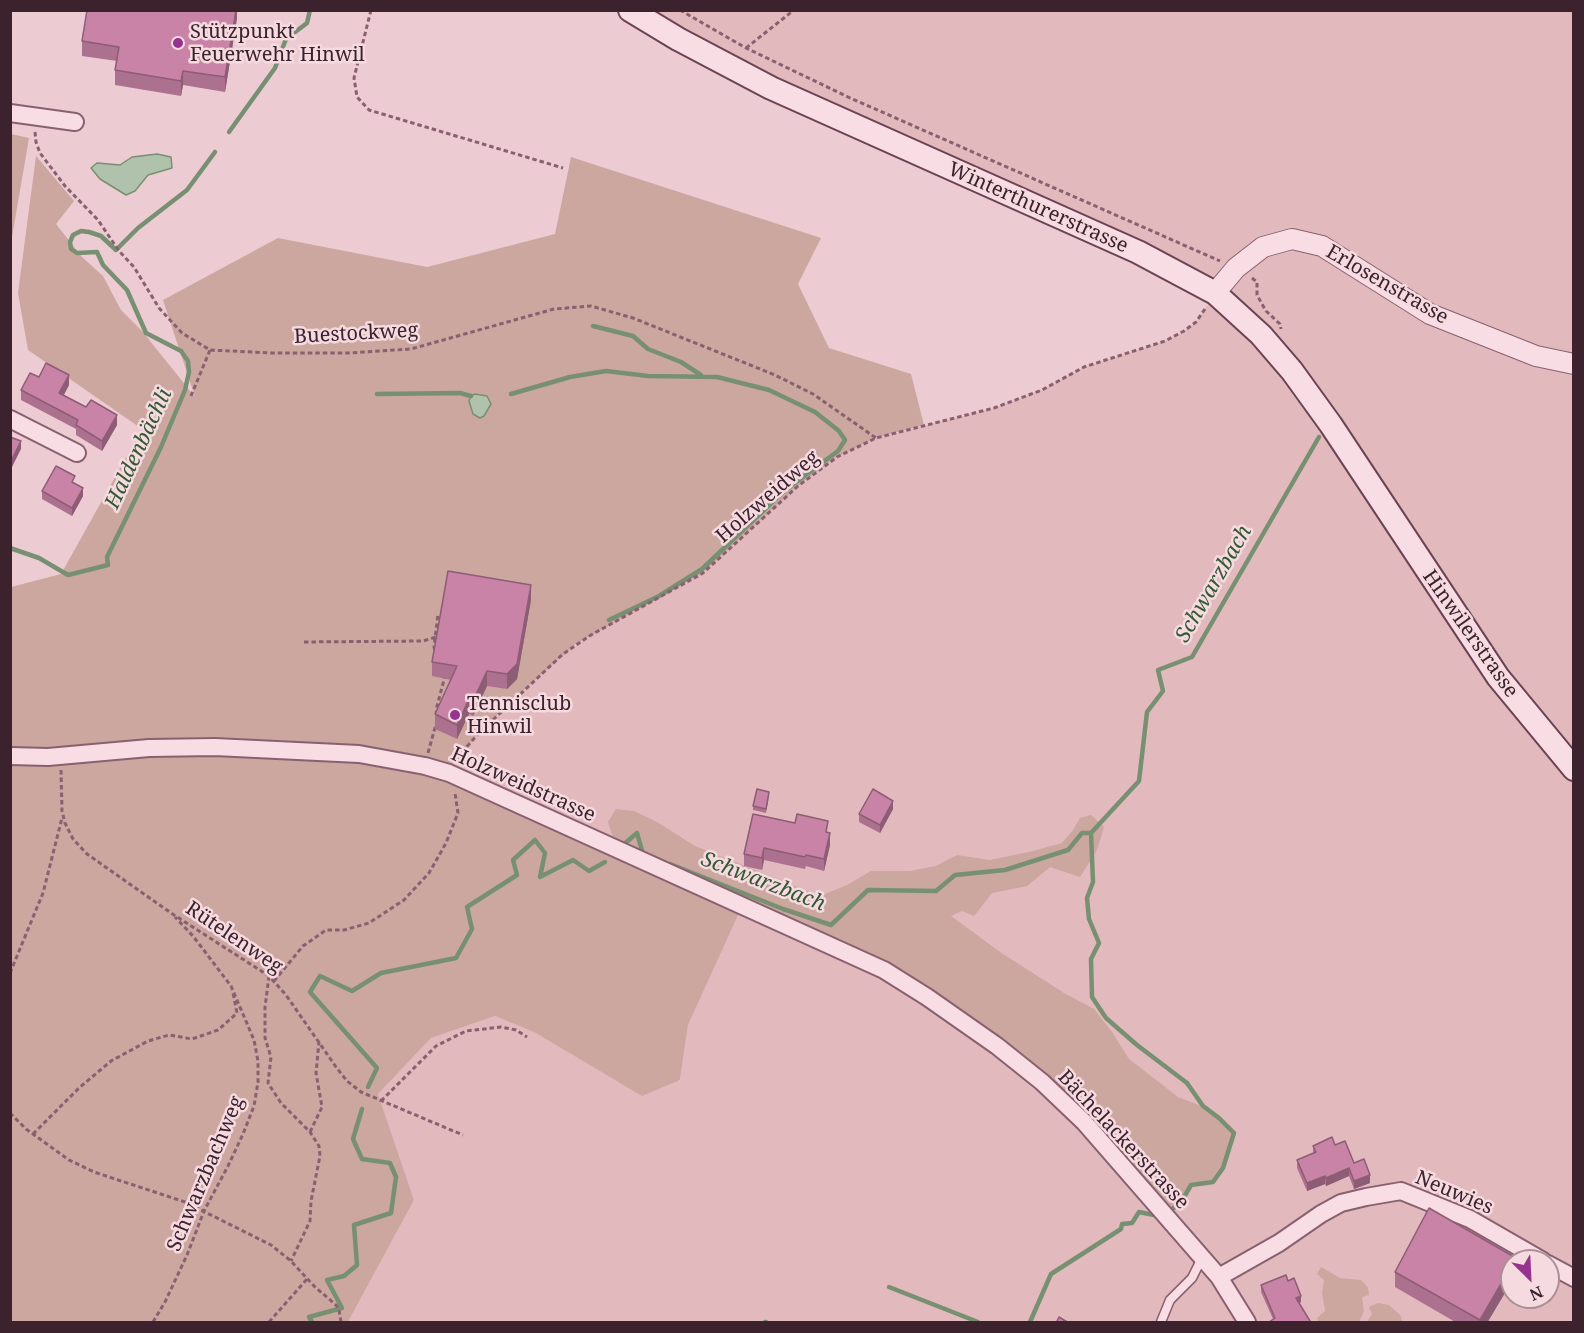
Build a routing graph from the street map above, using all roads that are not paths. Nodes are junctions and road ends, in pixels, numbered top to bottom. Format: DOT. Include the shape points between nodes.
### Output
graph roads {
  1 [pos="630,10"];
  2 [pos="10,113"];
  3 [pos="75,122"];
  4 [pos="1215,293"];
  5 [pos="1574,364"];
  6 [pos="10,419"];
  7 [pos="77,453"];
  8 [pos="1376,492"];
  9 [pos="10,756"];
  10 [pos="1574,769"];
  11 [pos="884,970"];
  12 [pos="1522,1249"];
  13 [pos="1202,1258"];
  14 [pos="1560,1270"];
  15 [pos="1219,1277"];
  16 [pos="1574,1278"];
  17 [pos="1161,1323"];
  18 [pos="1247,1323"];
  1 -- 4 [label="main road, Winterthurerstrasse" via="771,88 1138,252"];
  2 -- 3 [label="street"];
  4 -- 5 [label="street, Erlosenstrasse" via="1236,268 1263,247 1292,239 1322,246 1431,314 1536,356"];
  4 -- 8 [label="main road, Winterthurerstrasse" via="1261,335 1292,371"];
  6 -- 7 [label="street"];
  8 -- 10 [label="main road, Hinwilerstrasse" via="1498,677"];
  9 -- 11 [label="street, Holzweidstrasse" via="215,747 349,753 425,766 453,775"];
  11 -- 13 [label="street, Bächelackerstrasse" via="988,1040 1042,1082 1084,1122"];
  12 -- 15 [label="street, Neuwies" via="1470,1220 1401,1191 1341,1203"];
  13 -- 15 [label="street, Bächelackerstrasse"];
  13 -- 17 [label="lane" via="1189,1282 1170,1300"];
  14 -- 16 [label="street"];
  15 -- 18 [label="street, Bächelackerstrasse"];
}
